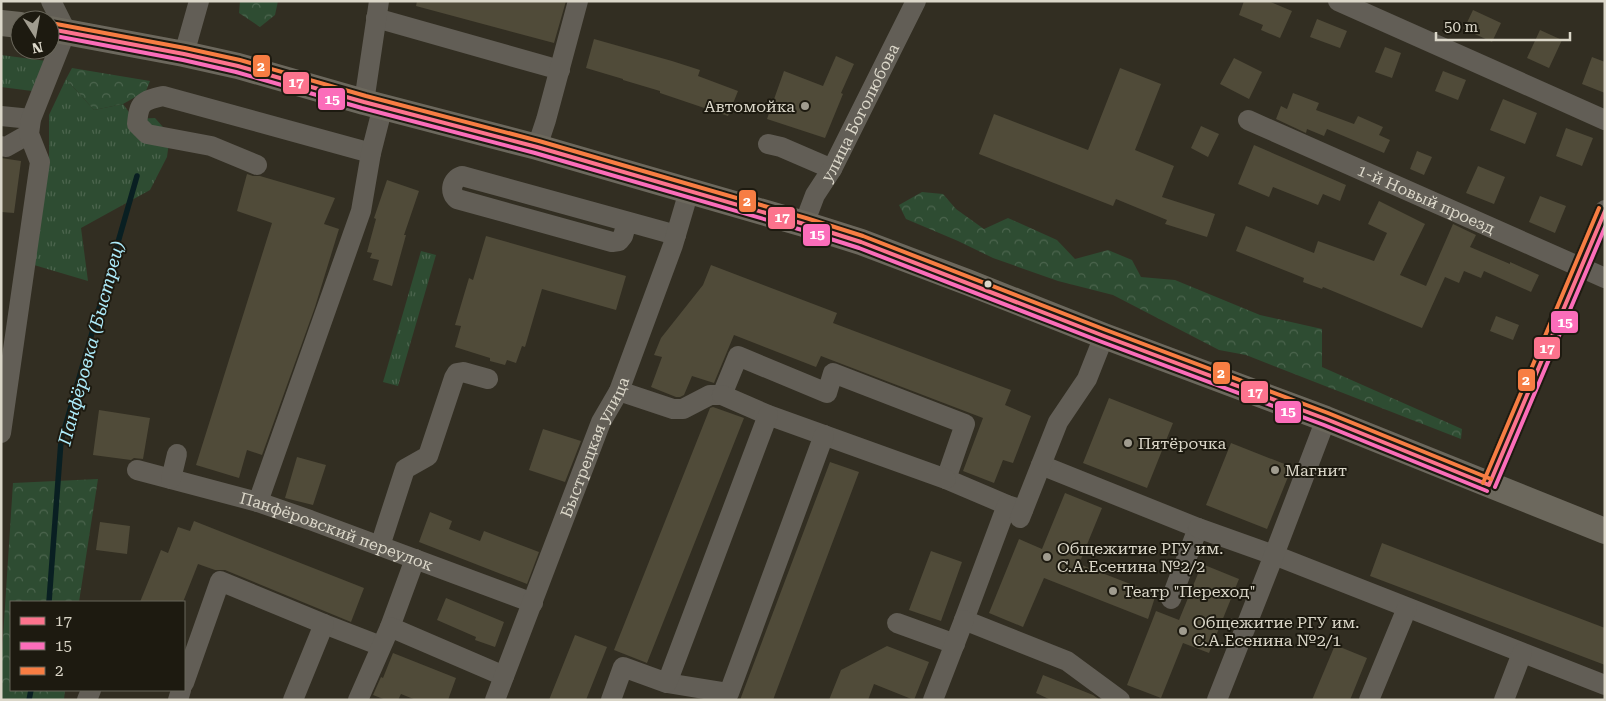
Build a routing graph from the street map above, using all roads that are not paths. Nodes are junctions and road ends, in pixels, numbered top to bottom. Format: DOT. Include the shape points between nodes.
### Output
graph roads {
  1 [pos="199,1"];
  2 [pos="578,1"];
  3 [pos="916,1"];
  4 [pos="1338,1"];
  5 [pos="378,9"];
  6 [pos="60,30"];
  7 [pos="184,54"];
  8 [pos="49,60"];
  9 [pos="560,70"];
  10 [pos="373,104"];
  11 [pos="1,116"];
  12 [pos="1248,120"];
  13 [pos="1605,120"];
  14 [pos="30,127"];
  15 [pos="768,144"];
  16 [pos="1,146"];
  17 [pos="537,147"];
  18 [pos="372,153"];
  19 [pos="256,166"];
  20 [pos="832,169"];
  21 [pos="689,191"];
  22 [pos="1605,210"];
  23 [pos="627,222"];
  24 [pos="804,224"];
  25 [pos="676,235"];
  26 [pos="1581,267"];
  27 [pos="1605,278"];
  28 [pos="1104,336"];
  29 [pos="488,379"];
  30 [pos="619,391"];
  31 [pos="722,395"];
  32 [pos="768,415"];
  33 [pos="1326,419"];
  34 [pos="1,433"];
  35 [pos="824,435"];
  36 [pos="177,454"];
  37 [pos="1041,465"];
  38 [pos="137,470"];
  39 [pos="946,478"];
  40 [pos="171,479"];
  41 [pos="1489,484"];
  42 [pos="258,502"];
  43 [pos="1016,511"];
  44 [pos="1198,528"];
  45 [pos="1605,531"];
  46 [pos="380,546"];
  47 [pos="1274,555"];
  48 [pos="415,559"];
  49 [pos="1171,599"];
  50 [pos="533,603"];
  51 [pos="1407,608"];
  52 [pos="964,620"];
  53 [pos="897,623"];
  54 [pos="324,624"];
  55 [pos="390,626"];
  56 [pos="955,644"];
  57 [pos="381,646"];
  58 [pos="1522,653"];
  59 [pos="504,676"];
  60 [pos="185,680"];
  61 [pos="666,684"];
  62 [pos="1605,685"];
  63 [pos="294,700"];
  64 [pos="358,700"];
  65 [pos="495,700"];
  66 [pos="611,700"];
  67 [pos="933,700"];
  68 [pos="1120,700"];
  69 [pos="1218,700"];
  70 [pos="1369,700"];
  71 [pos="1504,700"];
  1 -- 7 [label="street"];
  2 -- 9 [label="street"];
  3 -- 20 [label="street, улица Боголюбова"];
  4 -- 13 [label="street"];
  5 -- 9 [label="street"];
  5 -- 10 [label="street"];
  6 -- 7 [label="main road"];
  7 -- 10 [label="main road"];
  8 -- 14 [label="street"];
  9 -- 17 [label="street"];
  10 -- 17 [label="main road"];
  10 -- 18 [label="street"];
  11 -- 14 [label="street"];
  12 -- 26 [label="street, 1-й Новый проезд"];
  14 -- 16 [label="street" via="6,147"];
  14 -- 34 [label="street" via="40,162"];
  15 -- 20 [label="street"];
  17 -- 21 [label="main road"];
  18 -- 19 [label="street" via="164,96 145,100 138,109 137,124 147,134 211,146"];
  18 -- 42 [label="street" via="361,211"];
  20 -- 24 [label="street, улица Боголюбова" via="815,195"];
  21 -- 24 [label="main road"];
  21 -- 25 [label="street, Быстрецкая улица"];
  22 -- 26 [label="street"];
  23 -- 23 [label="street" via="462,176 454,181 452,190 457,199 612,242 623,236"];
  23 -- 25 [label="street"];
  24 -- 28 [label="main road" via="958,278"];
  25 -- 30 [label="street, Быстрецкая улица"];
  26 -- 27 [label="street, 1-й Новый проезд"];
  26 -- 41 [label="street"];
  28 -- 33 [label="main road"];
  28 -- 37 [label="street" via="1087,378 1058,422"];
  29 -- 46 [label="street" via="456,373 428,456 405,469"];
  30 -- 31 [label="street" via="673,409 683,409 710,395"];
  30 -- 50 [label="street, Быстрецкая улица" via="601,422"];
  31 -- 32 [label="street"];
  31 -- 39 [label="street" via="738,356 827,392 833,372 965,424"];
  32 -- 35 [label="street"];
  32 -- 61 [label="street"];
  33 -- 41 [label="main road"];
  33 -- 47 [label="street"];
  35 -- 39 [label="street"];
  35 -- 61 [label="street" via="729,693"];
  36 -- 40 [label="street"];
  37 -- 43 [label="street"];
  37 -- 44 [label="street"];
  38 -- 40 [label="street, Панфёровский переулок"];
  39 -- 43 [label="street"];
  40 -- 42 [label="street, Панфёровский переулок"];
  41 -- 45 [label="main road"];
  42 -- 46 [label="street, Панфёровский переулок"];
  43 -- 52 [label="street"];
  44 -- 47 [label="street"];
  44 -- 49 [label="street"];
  46 -- 48 [label="street, Панфёровский переулок"];
  47 -- 51 [label="street"];
  47 -- 69 [label="street"];
  48 -- 50 [label="street, Панфёровский переулок"];
  48 -- 55 [label="street"];
  50 -- 59 [label="street, Быстрецкая улица"];
  51 -- 58 [label="street"];
  51 -- 70 [label="street"];
  52 -- 56 [label="street"];
  52 -- 68 [label="street" via="1067,661"];
  53 -- 56 [label="street"];
  54 -- 57 [label="street"];
  54 -- 60 [label="street" via="220,581"];
  54 -- 63 [label="street"];
  55 -- 57 [label="street"];
  55 -- 59 [label="street"];
  56 -- 67 [label="street"];
  57 -- 64 [label="street"];
  58 -- 62 [label="street"];
  58 -- 71 [label="street"];
  59 -- 65 [label="street, Быстрецкая улица"];
  61 -- 66 [label="street" via="623,667"];
}
